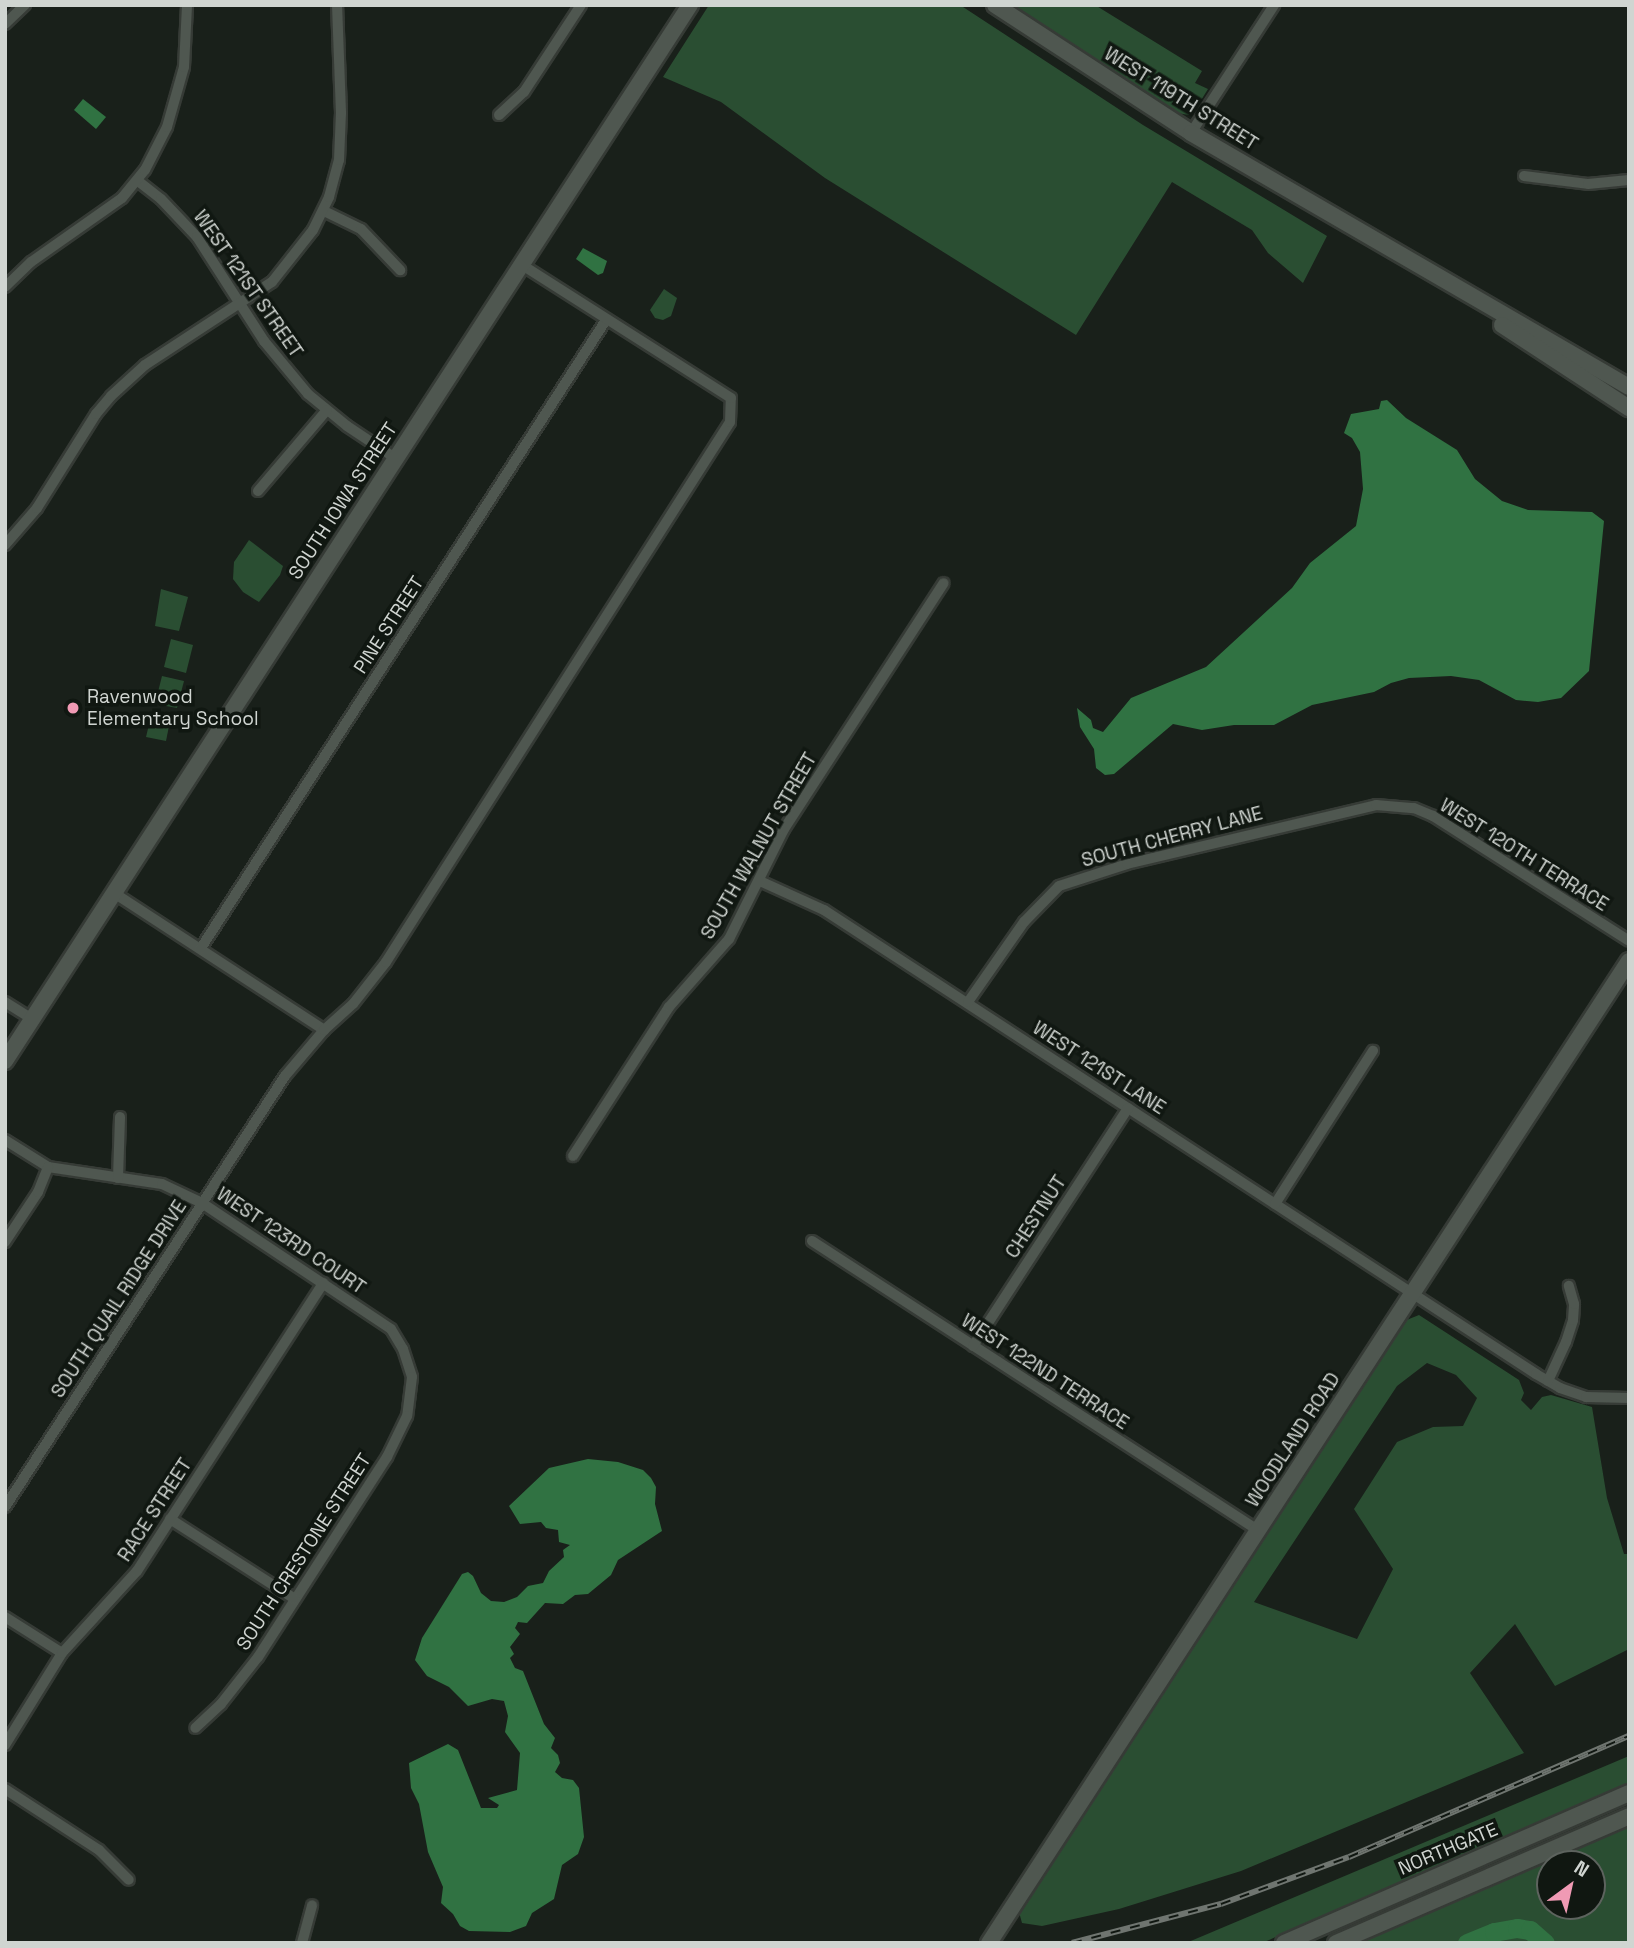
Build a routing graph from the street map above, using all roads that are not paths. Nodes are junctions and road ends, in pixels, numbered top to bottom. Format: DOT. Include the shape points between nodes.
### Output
graph roads {
  1 [pos="25,5"];
  2 [pos="187,5"];
  3 [pos="337,5"];
  4 [pos="581,5"];
  5 [pos="995,5"];
  6 [pos="1274,5"];
  7 [pos="683,8"];
  8 [pos="5,24"];
  9 [pos="499,115"];
  10 [pos="1191,133"];
  11 [pos="1524,176"];
  12 [pos="1629,180"];
  13 [pos="138,181"];
  14 [pos="324,211"];
  15 [pos="1348,224"];
  16 [pos="521,264"];
  17 [pos="400,270"];
  18 [pos="5,287"];
  19 [pos="240,303"];
  20 [pos="606,320"];
  21 [pos="1629,387"];
  22 [pos="1629,408"];
  23 [pos="327,410"];
  24 [pos="395,458"];
  25 [pos="258,491"];
  26 [pos="5,545"];
  27 [pos="944,583"];
  28 [pos="1315,818"];
  29 [pos="760,881"];
  30 [pos="114,893"];
  31 [pos="1629,941"];
  32 [pos="201,948"];
  33 [pos="1629,961"];
  34 [pos="5,1002"];
  35 [pos="968,1002"];
  36 [pos="32,1019"];
  37 [pos="324,1030"];
  38 [pos="1373,1051"];
  39 [pos="5,1061"];
  40 [pos="1128,1108"];
  41 [pos="120,1117"];
  42 [pos="5,1140"];
  43 [pos="573,1156"];
  44 [pos="48,1167"];
  45 [pos="118,1178"];
  46 [pos="202,1203"];
  47 [pos="1275,1204"];
  48 [pos="812,1241"];
  49 [pos="5,1242"];
  50 [pos="323,1283"];
  51 [pos="1569,1286"];
  52 [pos="1413,1293"];
  53 [pos="973,1346"];
  54 [pos="412,1377"];
  55 [pos="1548,1381"];
  56 [pos="1629,1398"];
  57 [pos="5,1507"];
  58 [pos="170,1519"];
  59 [pos="1259,1531"];
  60 [pos="295,1599"];
  61 [pos="5,1617"];
  62 [pos="62,1653"];
  63 [pos="195,1728"];
  64 [pos="5,1745"];
  65 [pos="5,1788"];
  66 [pos="1629,1793"];
  67 [pos="1629,1816"];
  68 [pos="128,1880"];
  69 [pos="312,1905"];
  70 [pos="990,1941"];
  71 [pos="302,1943"];
  72 [pos="1284,1943"];
  73 [pos="1336,1943"];
  1 -- 8 [label="street"];
  2 -- 13 [label="street" via="186,48 176,97 167,127"];
  3 -- 14 [label="street" via="340,145"];
  4 -- 9 [label="street" via="524,92"];
  5 -- 10 [label="main road, WEST 119TH STREET"];
  6 -- 10 [label="street"];
  7 -- 16 [label="main road, SOUTH IOWA STREET"];
  10 -- 15 [label="main road, WEST 119TH STREET"];
  11 -- 12 [label="street" via="1588,184"];
  13 -- 18 [label="street"];
  13 -- 19 [label="street, WEST 121ST STREET" via="185,222"];
  14 -- 17 [label="street" via="362,229"];
  14 -- 19 [label="street" via="284,271"];
  15 -- 21 [label="main road, WEST 119TH STREET"];
  15 -- 22 [label="main road, WEST 119TH STREET"];
  16 -- 20 [label="street"];
  16 -- 24 [label="main road, SOUTH IOWA STREET"];
  19 -- 23 [label="street, WEST 121ST STREET" via="279,362"];
  19 -- 26 [label="street" via="145,365 111,396 37,508"];
  20 -- 32 [label="street, PINE STREET"];
  20 -- 37 [label="street, SOUTH QUAIL RIDGE DRIVE" via="732,398 730,422 386,962 353,1004"];
  23 -- 24 [label="street, WEST 121ST STREET"];
  23 -- 25 [label="street"];
  24 -- 30 [label="main road, SOUTH IOWA STREET"];
  27 -- 29 [label="street, SOUTH WALNUT STREET" via="784,829"];
  28 -- 31 [label="street, WEST 120TH TERRACE" via="1376,805 1414,808"];
  28 -- 35 [label="street, SOUTH CHERRY LANE" via="1127,864 1059,886 1024,922"];
  29 -- 35 [label="street, WEST 121ST LANE" via="824,910"];
  29 -- 43 [label="street, SOUTH WALNUT STREET" via="729,939 670,1007"];
  30 -- 32 [label="street"];
  30 -- 36 [label="main road, SOUTH IOWA STREET"];
  32 -- 37 [label="street"];
  33 -- 52 [label="main road, WOODLAND ROAD"];
  34 -- 36 [label="street"];
  35 -- 40 [label="street, WEST 121ST LANE"];
  36 -- 39 [label="main road, SOUTH IOWA STREET"];
  37 -- 46 [label="street, SOUTH QUAIL RIDGE DRIVE" via="262,1111"];
  38 -- 47 [label="street"];
  40 -- 47 [label="street, WEST 121ST LANE"];
  40 -- 53 [label="street, CHESTNUT"];
  41 -- 45 [label="street"];
  42 -- 44 [label="street, WEST 123RD COURT"];
  44 -- 45 [label="street, WEST 123RD COURT"];
  44 -- 49 [label="street" via="38,1192"];
  45 -- 46 [label="street, WEST 123RD COURT" via="162,1184"];
  46 -- 50 [label="street, WEST 123RD COURT"];
  46 -- 57 [label="street, SOUTH QUAIL RIDGE DRIVE"];
  47 -- 52 [label="street, WEST 121ST LANE"];
  48 -- 53 [label="street, WEST 122ND TERRACE"];
  50 -- 54 [label="street, WEST 123RD COURT" via="391,1329"];
  50 -- 58 [label="street, RACE STREET"];
  51 -- 55 [label="street" via="1573,1320"];
  52 -- 55 [label="street, WEST 121ST LANE"];
  52 -- 59 [label="main road, WOODLAND ROAD"];
  53 -- 59 [label="street, WEST 122ND TERRACE"];
  54 -- 60 [label="street, SOUTH CRESTONE STREET" via="407,1416 387,1457"];
  55 -- 56 [label="street, WEST 121ST LANE" via="1586,1397"];
  58 -- 60 [label="street"];
  58 -- 62 [label="street, RACE STREET" via="130,1580"];
  59 -- 70 [label="main road, WOODLAND ROAD"];
  60 -- 63 [label="street, SOUTH CRESTONE STREET" via="258,1657 221,1704"];
  61 -- 62 [label="street"];
  62 -- 64 [label="street, RACE STREET"];
  65 -- 68 [label="street" via="99,1850"];
  66 -- 72 [label="main road, NORTHGATE"];
  67 -- 73 [label="main road"];
  69 -- 71 [label="street"];
}
